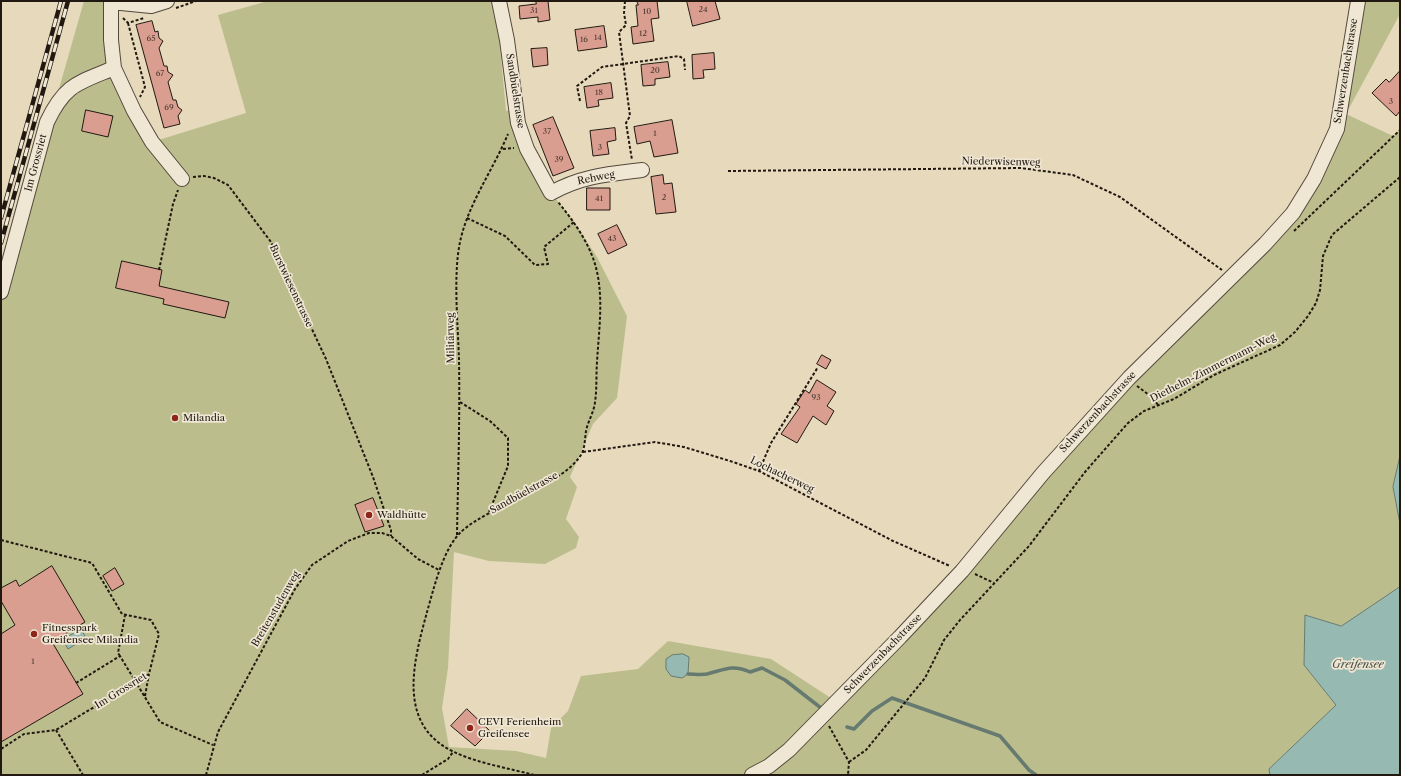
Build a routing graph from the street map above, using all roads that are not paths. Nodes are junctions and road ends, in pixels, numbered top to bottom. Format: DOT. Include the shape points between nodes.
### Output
graph roads {
  1 [pos="111,1"];
  2 [pos="167,1"];
  3 [pos="499,1"];
  4 [pos="1358,1"];
  5 [pos="114,68"];
  6 [pos="638,170"];
  7 [pos="182,179"];
  8 [pos="551,193"];
  9 [pos="1,292"];
  10 [pos="752,775"];
  1 -- 2 [label="street" via="151,6"];
  1 -- 5 [label="street"];
  3 -- 8 [label="street, Sandbüelstrasse" via="518,122 527,149"];
  4 -- 10 [label="street, Schwerzenbachstrasse" via="1337,129 1314,179 1292,213 1135,384 1043,473 968,574 789,750 769,766"];
  5 -- 7 [label="street" via="152,142"];
  5 -- 9 [label="street, Im Grossriet" via="76,83 64,92 55,105 47,122"];
  6 -- 8 [label="street, Rehweg" via="585,178"];
}
